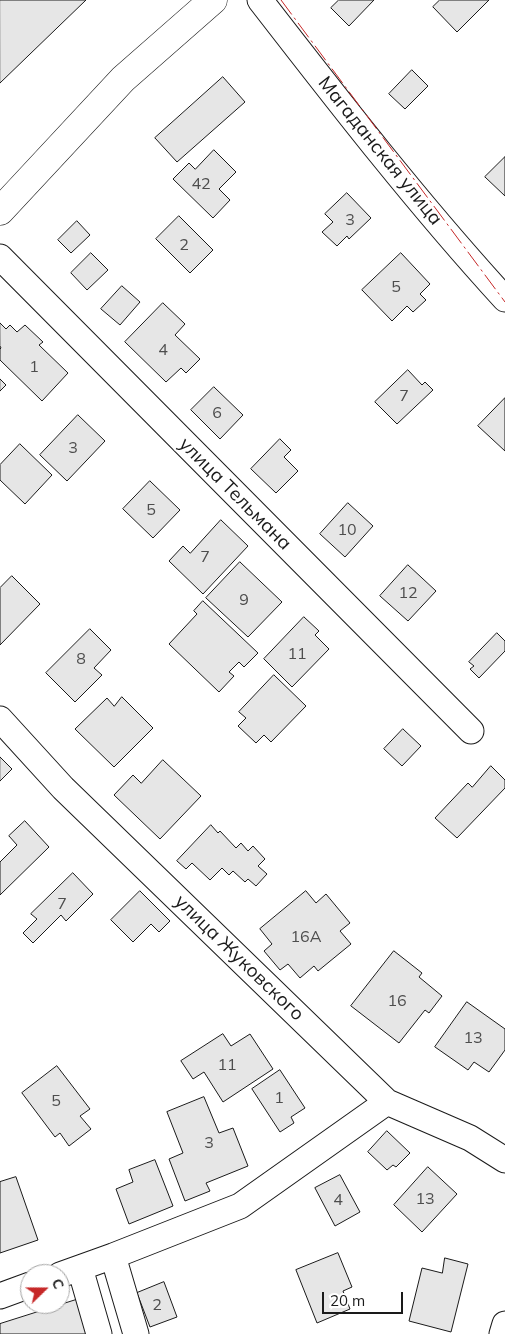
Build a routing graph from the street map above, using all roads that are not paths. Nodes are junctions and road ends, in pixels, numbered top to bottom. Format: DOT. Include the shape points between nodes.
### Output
graph roads {
  1 [pos="213,0"];
  2 [pos="260,0"];
  3 [pos="0,210"];
  4 [pos="0,257"];
  5 [pos="505,299"];
  6 [pos="0,719"];
  7 [pos="471,731"];
  8 [pos="387,1102"];
  9 [pos="505,1160"];
  10 [pos="113,1256"];
  11 [pos="70,1271"];
  12 [pos="20,1289"];
  13 [pos="0,1296"];
  14 [pos="505,1324"];
  15 [pos="99,1334"];
  16 [pos="136,1334"];
  17 [pos="502,1334"];
  1 -- 3 [label="street" via="123,79"];
  2 -- 5 [label="street, Магаданская улица" via="339,102"];
  4 -- 7 [label="street, улица Тельмана"];
  6 -- 8 [label="street, улица Жуковского" via="63,788"];
  8 -- 9 [label="street, улица Жуковского" via="470,1138"];
  8 -- 10 [label="street" via="240,1206"];
  10 -- 11 [label="street"];
  10 -- 16 [label="street"];
  11 -- 15 [label="street"];
  12 -- 13 [label="street"];
  14 -- 17 [label="street"];
}
